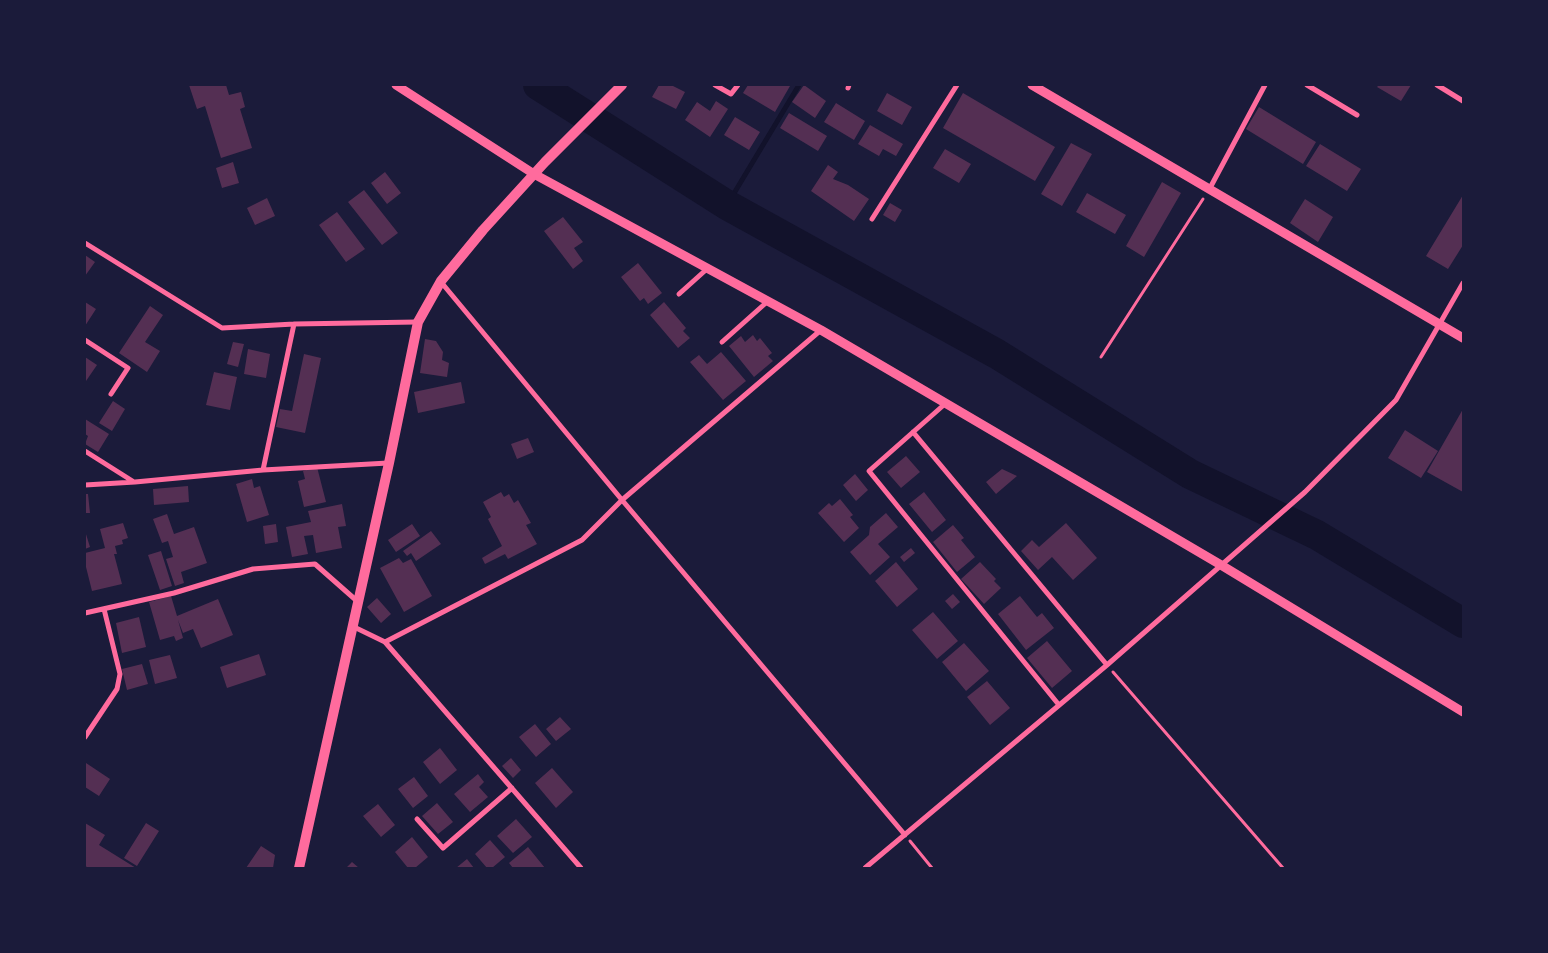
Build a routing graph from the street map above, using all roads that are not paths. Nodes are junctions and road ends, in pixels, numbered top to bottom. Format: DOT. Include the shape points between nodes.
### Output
graph roads {
  1 [pos="396,85"];
  2 [pos="715,85"];
  3 [pos="738,85"];
  4 [pos="957,85"];
  5 [pos="1032,85"];
  6 [pos="1265,85"];
  7 [pos="1307,85"];
  8 [pos="1437,85"];
  9 [pos="615,89"];
  10 [pos="1463,100"];
  11 [pos="1356,115"];
  12 [pos="534,174"];
  13 [pos="1210,188"];
  14 [pos="872,219"];
  15 [pos="85,242"];
  16 [pos="708,268"];
  17 [pos="441,281"];
  18 [pos="1463,283"];
  19 [pos="679,294"];
  20 [pos="768,301"];
  21 [pos="418,322"];
  22 [pos="294,324"];
  23 [pos="1439,324"];
  24 [pos="822,330"];
  25 [pos="1463,338"];
  26 [pos="85,340"];
  27 [pos="722,342"];
  28 [pos="111,394"];
  29 [pos="946,403"];
  30 [pos="913,432"];
  31 [pos="85,451"];
  32 [pos="389,463"];
  33 [pos="263,470"];
  34 [pos="135,482"];
  35 [pos="85,485"];
  36 [pos="622,500"];
  37 [pos="1221,565"];
  38 [pos="357,601"];
  39 [pos="104,609"];
  40 [pos="85,613"];
  41 [pos="352,626"];
  42 [pos="385,642"];
  43 [pos="1107,665"];
  44 [pos="1059,705"];
  45 [pos="1463,712"];
  46 [pos="85,737"];
  47 [pos="512,788"];
  48 [pos="417,819"];
  49 [pos="905,835"];
  50 [pos="578,867"];
  51 [pos="299,868"];
  52 [pos="865,868"];
  1 -- 12 [label="street"];
  2 -- 3 [label="street" via="731,94"];
  4 -- 14 [label="street"];
  5 -- 13 [label="street"];
  6 -- 13 [label="street"];
  7 -- 11 [label="street"];
  8 -- 10 [label="street"];
  9 -- 12 [label="main road"];
  12 -- 16 [label="street"];
  12 -- 17 [label="main road"];
  13 -- 23 [label="street"];
  15 -- 22 [label="street" via="222,328"];
  16 -- 19 [label="street"];
  16 -- 20 [label="street"];
  17 -- 21 [label="main road"];
  17 -- 36 [label="street"];
  18 -- 23 [label="street"];
  20 -- 24 [label="street"];
  20 -- 27 [label="street"];
  21 -- 22 [label="street"];
  21 -- 32 [label="main road"];
  22 -- 33 [label="street"];
  23 -- 25 [label="street"];
  23 -- 37 [label="street" via="1396,400 1305,492"];
  24 -- 29 [label="street"];
  24 -- 36 [label="street"];
  26 -- 28 [label="street" via="128,368"];
  29 -- 30 [label="street"];
  29 -- 37 [label="street"];
  30 -- 43 [label="street"];
  30 -- 44 [label="street" via="869,471"];
  31 -- 34 [label="street"];
  32 -- 33 [label="street"];
  32 -- 38 [label="main road"];
  33 -- 34 [label="street"];
  34 -- 35 [label="street"];
  36 -- 42 [label="street" via="582,540"];
  36 -- 49 [label="street"];
  37 -- 43 [label="street"];
  37 -- 45 [label="street"];
  38 -- 39 [label="street" via="316,564 253,569"];
  38 -- 41 [label="main road"];
  39 -- 40 [label="street"];
  39 -- 46 [label="street" via="120,674 117,689"];
  41 -- 42 [label="street"];
  41 -- 51 [label="main road"];
  42 -- 47 [label="street"];
  43 -- 44 [label="street"];
  44 -- 49 [label="street"];
  47 -- 48 [label="street" via="443,848"];
  47 -- 50 [label="street"];
  49 -- 52 [label="street"];
}
